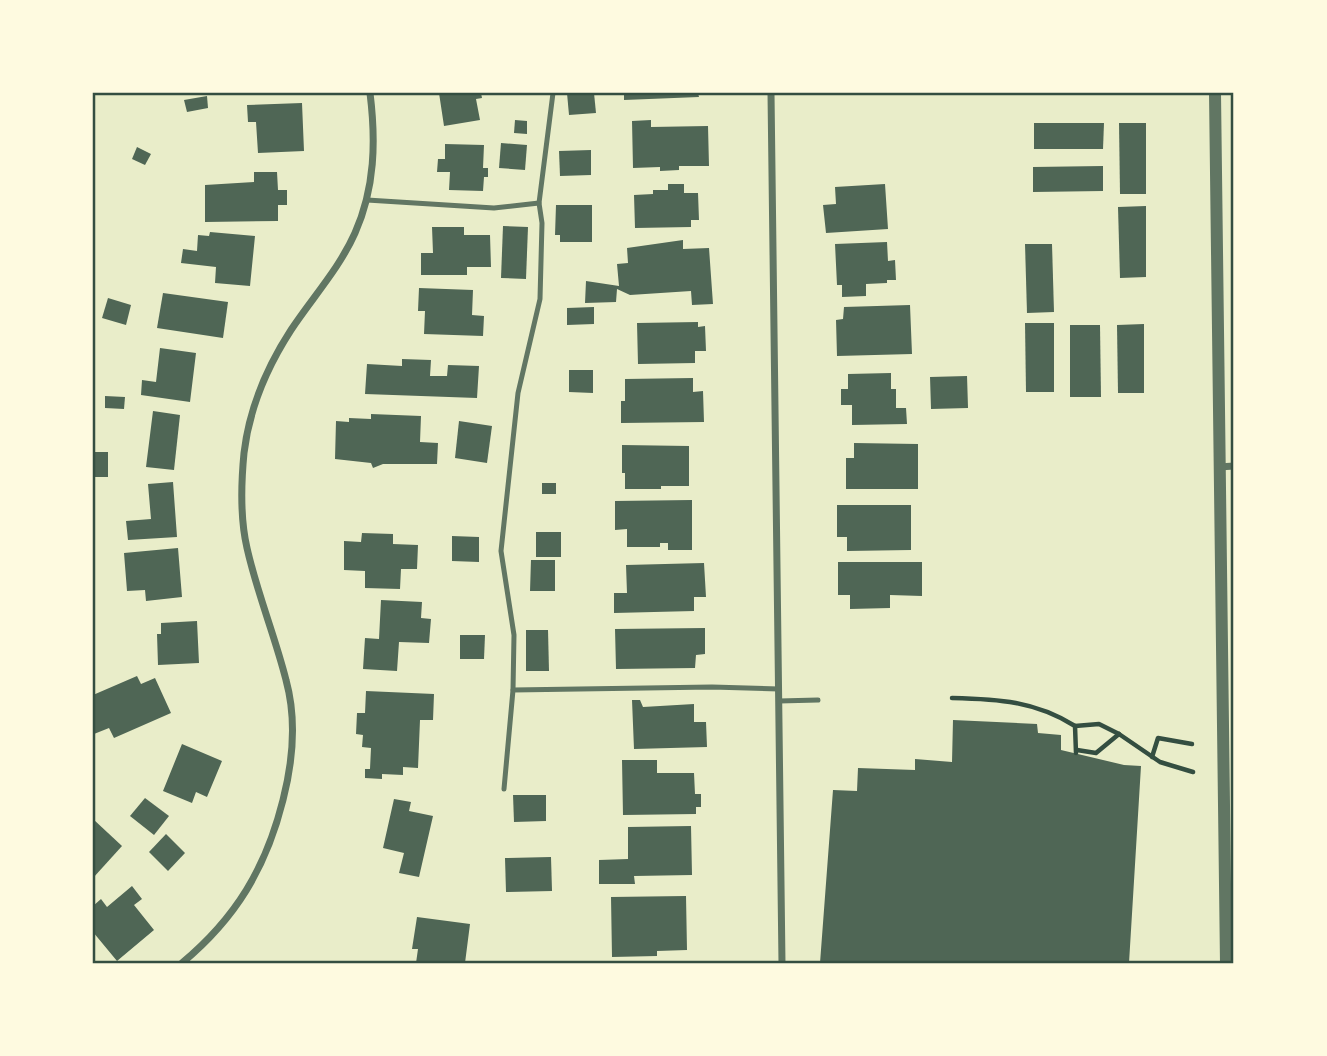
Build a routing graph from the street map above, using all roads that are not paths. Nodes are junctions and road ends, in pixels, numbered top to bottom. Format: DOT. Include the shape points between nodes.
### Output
graph roads {
  1 [pos="370,93"];
  2 [pos="553,93"];
  3 [pos="771,93"];
  4 [pos="1215,93"];
  5 [pos="367,200"];
  6 [pos="539,203"];
  7 [pos="1234,466"];
  8 [pos="1219,467"];
  9 [pos="779,688"];
  10 [pos="513,690"];
  11 [pos="779,701"];
  12 [pos="818,701"];
  13 [pos="504,789"];
  14 [pos="182,963"];
  15 [pos="782,963"];
  16 [pos="1226,963"];
  1 -- 5 [label="street" via="374,161"];
  2 -- 6 [label="lane"];
  3 -- 9 [label="street"];
  4 -- 8 [label="street"];
  5 -- 6 [label="lane" via="495,208"];
  5 -- 14 [label="street" via="338,264 273,360 244,451 247,547 293,714 291,768 275,836 225,922"];
  6 -- 10 [label="lane" via="540,299 518,393 501,551 514,635"];
  7 -- 8 [label="street"];
  8 -- 16 [label="street"];
  9 -- 10 [label="lane"];
  9 -- 11 [label="street"];
  10 -- 13 [label="lane"];
  11 -- 12 [label="lane"];
  11 -- 15 [label="street"];
}
